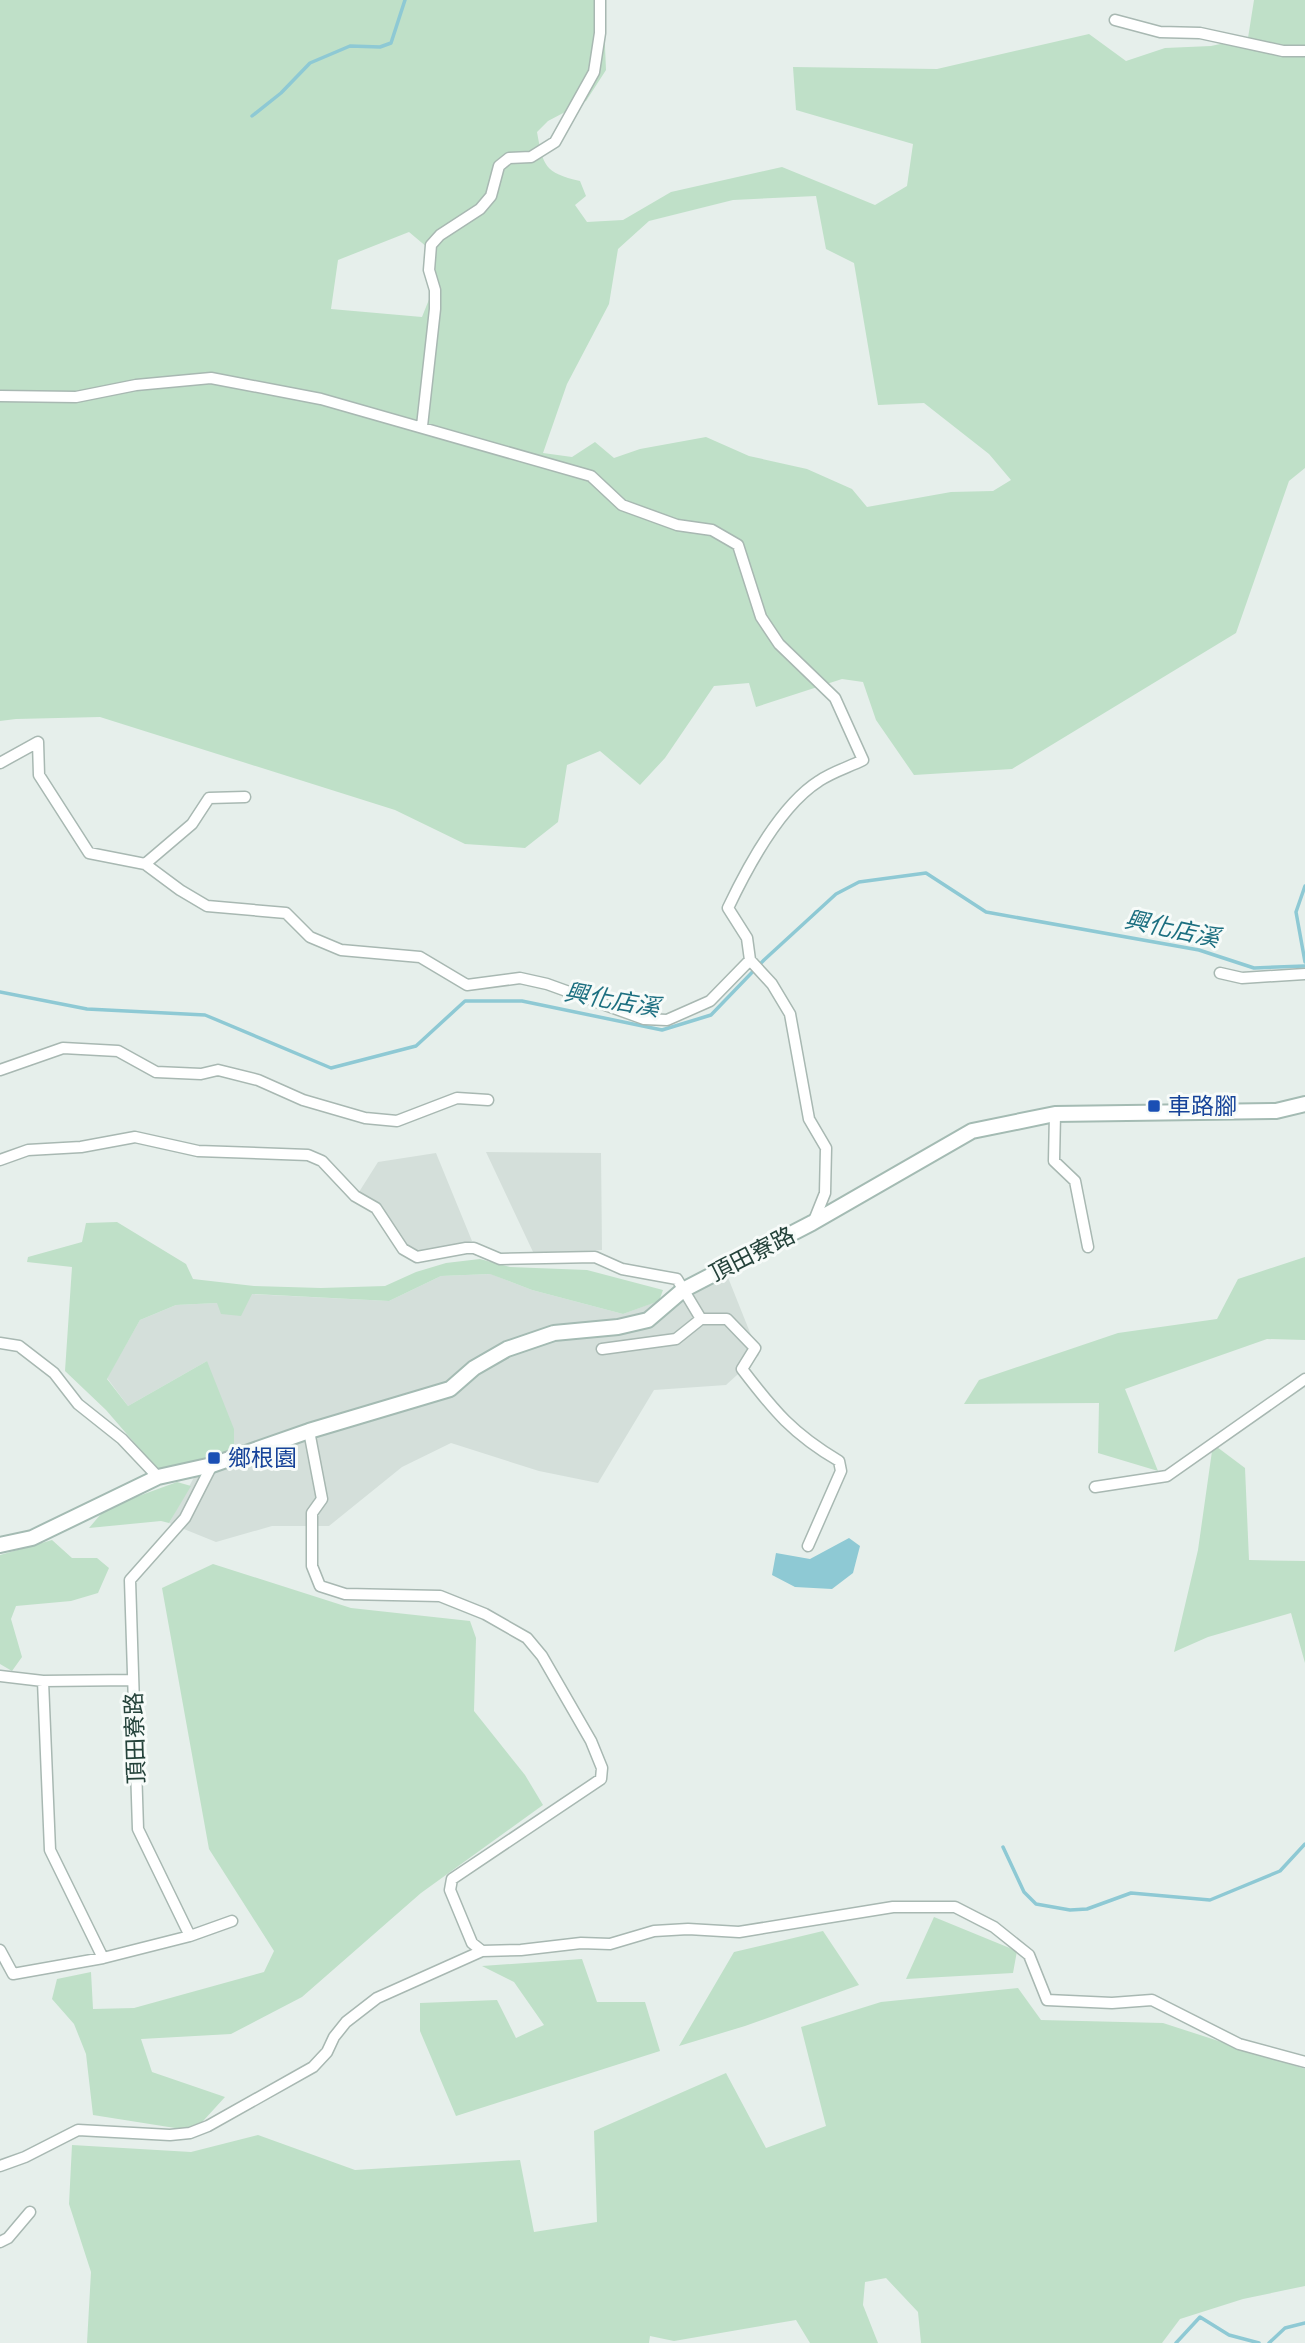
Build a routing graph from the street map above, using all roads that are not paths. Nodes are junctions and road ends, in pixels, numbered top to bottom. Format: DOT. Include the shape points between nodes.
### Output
graph roads {
  1 [pos="600,0"];
  2 [pos="1115,20"];
  3 [pos="1305,51"];
  4 [pos="0,396"];
  5 [pos="422,426"];
  6 [pos="0,763"];
  7 [pos="245,797"];
  8 [pos="145,864"];
  9 [pos="750,960"];
  10 [pos="1220,973"];
  11 [pos="1305,974"];
  12 [pos="0,1070"];
  13 [pos="488,1101"];
  14 [pos="1305,1104"];
  15 [pos="1055,1114"];
  16 [pos="0,1160"];
  17 [pos="813,1223"];
  18 [pos="1087,1247"];
  19 [pos="683,1290"];
  20 [pos="701,1319"];
  21 [pos="0,1343"];
  22 [pos="602,1349"];
  23 [pos="1305,1379"];
  24 [pos="309,1430"];
  25 [pos="212,1465"];
  26 [pos="158,1477"];
  27 [pos="1095,1487"];
  28 [pos="0,1545"];
  29 [pos="808,1546"];
  30 [pos="0,1676"];
  31 [pos="133,1680"];
  32 [pos="43,1681"];
  33 [pos="232,1921"];
  34 [pos="190,1936"];
  35 [pos="0,1950"];
  36 [pos="482,1951"];
  37 [pos="103,1958"];
  38 [pos="1305,2062"];
  39 [pos="0,2166"];
  40 [pos="30,2212"];
  41 [pos="0,2242"];
  1 -- 5 [label="street" via="594,72 555,142 531,157 509,158 499,166 491,196 480,209 431,245 429,270 435,309"];
  2 -- 3 [label="street" via="1160,32 1200,33 1283,51"];
  4 -- 5 [label="street" via="76,397 136,385 211,378 321,399"];
  5 -- 9 [label="street" via="591,476 622,505 677,525 712,530 738,545 761,617 779,644 835,698 863,761 819,781 787,808 741,880 728,908 747,938"];
  6 -- 8 [label="street" via="38,742 39,775 89,853"];
  7 -- 8 [label="street" via="209,798 192,824"];
  8 -- 9 [label="street" via="207,906 286,914 310,937 341,950 420,957 467,985 520,978 547,984 644,1019 667,1020 710,1001"];
  9 -- 17 [label="street" via="790,1014 808,1119 827,1148 825,1193"];
  10 -- 11 [label="street" via="1242,978"];
  12 -- 13 [label="street" via="63,1048 118,1051 156,1072 218,1070 365,1118 397,1121 457,1098"];
  14 -- 15 [label="street, 頂田寮路" via="1276,1111"];
  15 -- 17 [label="street, 頂田寮路" via="972,1131"];
  15 -- 18 [label="street" via="1054,1161 1075,1181"];
  16 -- 19 [label="street" via="28,1150 135,1137 198,1151 308,1155 322,1161 355,1196 376,1208 402,1249 417,1256 474,1248 500,1259 595,1257 622,1269 677,1279"];
  17 -- 19 [label="street, 頂田寮路"];
  19 -- 20 [label="street"];
  19 -- 24 [label="street, 頂田寮路" via="648,1320 554,1333 507,1349 450,1389"];
  20 -- 22 [label="street" via="676,1339"];
  20 -- 29 [label="street" via="727,1319 755,1348 742,1369 786,1423 839,1461 841,1471"];
  21 -- 26 [label="street" via="19,1346 54,1373 78,1404 122,1439"];
  23 -- 27 [label="street" via="1167,1476"];
  24 -- 25 [label="street, 頂田寮路"];
  24 -- 36 [label="street" via="322,1499 312,1513 312,1566 320,1586 345,1594 440,1596 527,1638 542,1656 602,1768 601,1779 452,1880 450,1890 472,1943"];
  25 -- 26 [label="street, 頂田寮路"];
  25 -- 31 [label="street, 頂田寮路" via="184,1518 130,1580"];
  26 -- 28 [label="street, 頂田寮路" via="32,1538"];
  30 -- 32 [label="street"];
  31 -- 32 [label="street"];
  31 -- 34 [label="street, 頂田寮路" via="138,1829"];
  32 -- 37 [label="street" via="50,1850"];
  33 -- 34 [label="street"];
  34 -- 37 [label="street"];
  35 -- 37 [label="street" via="13,1974"];
  36 -- 38 [label="street" via="610,1944 654,1931 739,1932 892,1907 955,1907 994,1927 1029,1955 1047,2000 1153,2000 1239,2044"];
  36 -- 39 [label="street" via="377,1998 346,2022 313,2067 208,2126 170,2135 78,2130"];
  40 -- 41 [label="street"];
}
